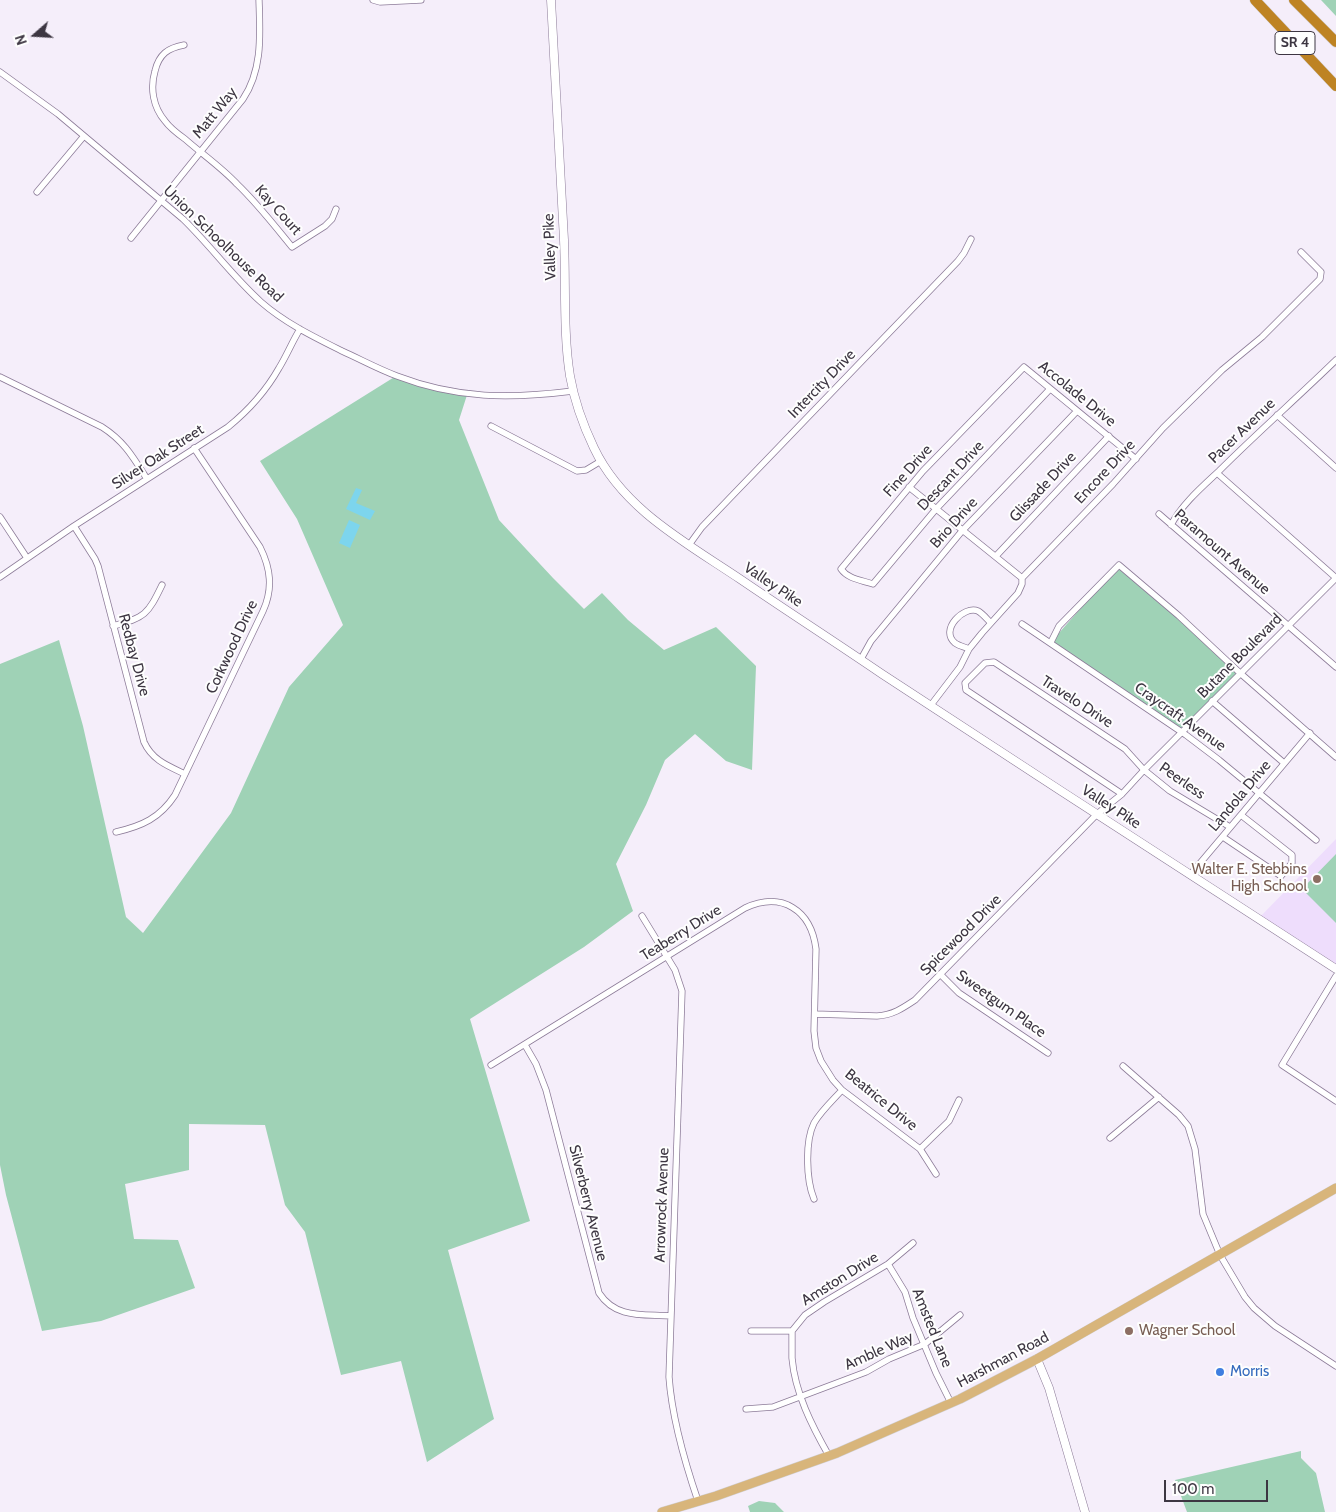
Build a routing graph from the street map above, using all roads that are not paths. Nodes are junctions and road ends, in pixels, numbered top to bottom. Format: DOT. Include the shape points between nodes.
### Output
graph roads {
  1 [pos="259,0"];
  2 [pos="373,0"];
  3 [pos="421,0"];
  4 [pos="552,0"];
  5 [pos="1255,0"];
  6 [pos="1294,0"];
  7 [pos="1336,42"];
  8 [pos="184,45"];
  9 [pos="0,72"];
  10 [pos="1336,86"];
  11 [pos="84,136"];
  12 [pos="200,152"];
  13 [pos="37,192"];
  14 [pos="161,199"];
  15 [pos="336,209"];
  16 [pos="131,238"];
  17 [pos="971,239"];
  18 [pos="1301,252"];
  19 [pos="300,329"];
  20 [pos="1336,360"];
  21 [pos="1024,367"];
  22 [pos="0,377"];
  23 [pos="1050,389"];
  24 [pos="573,391"];
  25 [pos="1077,411"];
  26 [pos="1277,415"];
  27 [pos="490,426"];
  28 [pos="1109,436"];
  29 [pos="194,448"];
  30 [pos="1136,459"];
  31 [pos="601,461"];
  32 [pos="1336,468"];
  33 [pos="1217,473"];
  34 [pos="147,479"];
  35 [pos="909,487"];
  36 [pos="936,509"];
  37 [pos="1159,514"];
  38 [pos="0,517"];
  39 [pos="1171,525"];
  40 [pos="74,526"];
  41 [pos="962,530"];
  42 [pos="689,545"];
  43 [pos="996,556"];
  44 [pos="27,558"];
  45 [pos="0,577"];
  46 [pos="1022,578"];
  47 [pos="1336,578"];
  48 [pos="873,584"];
  49 [pos="162,585"];
  50 [pos="990,622"];
  51 [pos="1022,624"];
  52 [pos="114,626"];
  53 [pos="1288,626"];
  54 [pos="1051,642"];
  55 [pos="969,649"];
  56 [pos="861,659"];
  57 [pos="1336,667"];
  58 [pos="1240,673"];
  59 [pos="1212,701"];
  60 [pos="931,705"];
  61 [pos="1181,733"];
  62 [pos="1310,733"];
  63 [pos="1336,757"];
  64 [pos="1284,763"];
  65 [pos="1144,770"];
  66 [pos="185,774"];
  67 [pos="1259,792"];
  68 [pos="1122,794"];
  69 [pos="1097,814"];
  70 [pos="1241,815"];
  71 [pos="1230,827"];
  72 [pos="116,832"];
  73 [pos="1223,836"];
  74 [pos="1316,840"];
  75 [pos="1190,875"];
  76 [pos="642,916"];
  77 [pos="667,957"];
  78 [pos="1336,969"];
  79 [pos="940,974"];
  80 [pos="1336,976"];
  81 [pos="815,1014"];
  82 [pos="525,1045"];
  83 [pos="1048,1053"];
  84 [pos="491,1065"];
  85 [pos="1123,1066"];
  86 [pos="842,1090"];
  87 [pos="1159,1097"];
  88 [pos="959,1100"];
  89 [pos="1336,1101"];
  90 [pos="1110,1138"];
  91 [pos="920,1149"];
  92 [pos="936,1174"];
  93 [pos="1336,1188"];
  94 [pos="814,1199"];
  95 [pos="913,1243"];
  96 [pos="1220,1255"];
  97 [pos="888,1264"];
  98 [pos="960,1315"];
  99 [pos="670,1316"];
  100 [pos="792,1331"];
  101 [pos="751,1332"];
  102 [pos="925,1344"];
  103 [pos="1038,1359"];
  104 [pos="1336,1366"];
  105 [pos="800,1396"];
  106 [pos="951,1403"];
  107 [pos="746,1409"];
  108 [pos="829,1456"];
  109 [pos="698,1501"];
  110 [pos="662,1512"];
  111 [pos="1085,1512"];
  1 -- 12 [label="street, Matt Way" via="259,52 250,89"];
  2 -- 3 [label="street"];
  4 -- 24 [label="street, Valley Pike" via="567,353"];
  5 -- 10 [label="highway, SR 4"];
  6 -- 7 [label="highway, SR 4"];
  8 -- 12 [label="street" via="164,53 156,67 152,88 158,111 165,122"];
  9 -- 11 [label="street, Union Schoolhouse Road"];
  11 -- 13 [label="street"];
  11 -- 14 [label="street, Union Schoolhouse Road"];
  12 -- 14 [label="street, Matt Way"];
  12 -- 15 [label="street, Kay Court" via="238,184 292,247 325,226"];
  14 -- 16 [label="street, Matt Way"];
  14 -- 19 [label="street, Union Schoolhouse Road" via="201,236 260,300"];
  17 -- 42 [label="street, Intercity Drive" via="958,261 702,527"];
  18 -- 30 [label="street, Encore Drive" via="1319,269 1320,279 1262,338 1222,370"];
  19 -- 24 [label="street, Union Schoolhouse Road" via="377,368 429,387 467,395 499,396"];
  19 -- 29 [label="street, Silver Oak Street" via="280,368 254,404 228,427"];
  20 -- 26 [label="street, Pacer Avenue"];
  21 -- 23 [label="street, Accolade Drive"];
  21 -- 35 [label="street, Fine Drive"];
  22 -- 34 [label="street" via="113,434 130,452"];
  23 -- 25 [label="street, Accolade Drive"];
  23 -- 36 [label="street, Descant Drive"];
  24 -- 31 [label="street, Valley Pike"];
  25 -- 28 [label="street, Accolade Drive"];
  25 -- 41 [label="street, Brio Drive"];
  26 -- 32 [label="street"];
  26 -- 33 [label="street, Pacer Avenue"];
  27 -- 31 [label="street" via="577,471 586,470"];
  28 -- 30 [label="street, Accolade Drive"];
  28 -- 43 [label="street, Glissade Drive"];
  29 -- 34 [label="street, Silver Oak Street"];
  29 -- 66 [label="street, Corkwood Drive" via="260,547 268,566 270,584 263,611"];
  30 -- 46 [label="street, Encore Drive"];
  31 -- 42 [label="street, Valley Pike" via="612,479 637,506"];
  33 -- 39 [label="street, Pacer Avenue" via="1176,515"];
  33 -- 47 [label="street"];
  34 -- 40 [label="street, Silver Oak Street"];
  35 -- 36 [label="street"];
  35 -- 48 [label="street, Fine Drive" via="840,569 849,577"];
  36 -- 41 [label="street"];
  36 -- 48 [label="street, Descant Drive"];
  37 -- 39 [label="street, Paramount Avenue"];
  38 -- 44 [label="street"];
  39 -- 53 [label="street, Paramount Avenue"];
  40 -- 44 [label="street, Silver Oak Street"];
  40 -- 52 [label="street, Redbay Drive" via="98,566"];
  41 -- 43 [label="street"];
  41 -- 56 [label="street, Brio Drive" via="871,641"];
  42 -- 56 [label="street, Valley Pike"];
  43 -- 46 [label="street"];
  44 -- 45 [label="street, Silver Oak Street"];
  46 -- 50 [label="street, Encore Drive" via="1018,593"];
  47 -- 53 [label="street, Butane Boulevard"];
  49 -- 52 [label="street" via="153,604 141,617"];
  50 -- 55 [label="street, Encore Drive"];
  50 -- 55 [label="street" via="978,611 955,619 950,630 951,638"];
  51 -- 54 [label="street, Craycraft Avenue"];
  52 -- 66 [label="street, Redbay Drive" via="147,749 156,760"];
  53 -- 57 [label="street, Paramount Avenue"];
  53 -- 58 [label="street, Butane Boulevard"];
  54 -- 58 [label="street" via="1059,626 1119,565"];
  54 -- 61 [label="street, Craycraft Avenue"];
  55 -- 60 [label="street, Encore Drive"];
  56 -- 60 [label="street, Valley Pike"];
  58 -- 59 [label="street, Butane Boulevard"];
  58 -- 62 [label="street"];
  59 -- 61 [label="street, Butane Boulevard"];
  59 -- 64 [label="street"];
  60 -- 69 [label="street, Valley Pike"];
  61 -- 65 [label="street, Butane Boulevard"];
  61 -- 67 [label="street, Craycraft Avenue"];
  62 -- 63 [label="street"];
  62 -- 64 [label="street, Landola Drive"];
  64 -- 67 [label="street, Landola Drive"];
  65 -- 68 [label="street, Butane Boulevard"];
  65 -- 68 [label="street, Travelo Drive" via="1125,749 994,662 985,663 965,683 966,690"];
  65 -- 71 [label="street, Peerless" via="1170,791"];
  66 -- 72 [label="street, Corkwood Drive" via="164,810 143,824"];
  67 -- 70 [label="street, Landola Drive"];
  67 -- 74 [label="street, Craycraft Avenue"];
  68 -- 69 [label="street, Butane Boulevard"];
  69 -- 75 [label="street, Valley Pike"];
  69 -- 79 [label="street, Spicewood Drive"];
  70 -- 71 [label="street, Landola Drive"];
  70 -- 73 [label="street" via="1292,855 1292,863 1281,876"];
  71 -- 73 [label="street, Landola Drive"];
  73 -- 75 [label="street, Landola Drive"];
  75 -- 78 [label="street, Valley Pike"];
  76 -- 77 [label="street, Arrowrock Avenue"];
  77 -- 81 [label="street, Teaberry Drive" via="753,904 771,901 786,904 804,916 815,938"];
  77 -- 82 [label="street, Teaberry Drive"];
  77 -- 99 [label="street, Arrowrock Avenue" via="679,979 682,1001"];
  79 -- 81 [label="street, Spicewood Drive" via="915,1000 894,1013 878,1016"];
  79 -- 83 [label="street, Sweetgum Place" via="959,992"];
  80 -- 89 [label="street" via="1282,1065"];
  81 -- 86 [label="street, Beatrice Drive" via="816,1048 826,1071"];
  82 -- 84 [label="street, Teaberry Drive"];
  82 -- 99 [label="street, Silverberry Avenue" via="546,1090 599,1293 608,1305 620,1312"];
  85 -- 87 [label="street"];
  86 -- 91 [label="street, Beatrice Drive"];
  86 -- 94 [label="street" via="818,1117 811,1131 808,1182"];
  87 -- 90 [label="street"];
  87 -- 96 [label="street" via="1188,1126 1195,1149 1203,1214"];
  88 -- 91 [label="street" via="949,1121"];
  91 -- 92 [label="street, Beatrice Drive"];
  93 -- 96 [label="main road, Harshman Road"];
  95 -- 97 [label="street, Amston Drive"];
  96 -- 103 [label="main road, Harshman Road"];
  96 -- 104 [label="street" via="1245,1297 1264,1318"];
  97 -- 100 [label="street, Amston Drive" via="805,1315"];
  97 -- 102 [label="street, Amsted Lane" via="905,1292"];
  98 -- 102 [label="street, Amble Way"];
  99 -- 109 [label="street, Arrowrock Avenue" via="670,1394"];
  100 -- 101 [label="street"];
  100 -- 105 [label="street" via="792,1358"];
  102 -- 105 [label="street, Amble Way" via="866,1372"];
  102 -- 106 [label="street, Amsted Lane"];
  103 -- 106 [label="main road, Harshman Road"];
  103 -- 111 [label="street"];
  105 -- 107 [label="street, Amble Way" via="773,1407"];
  105 -- 108 [label="street"];
  106 -- 108 [label="main road, Harshman Road"];
  108 -- 109 [label="main road, Harshman Road"];
  109 -- 110 [label="main road, Harshman Road"];
}
